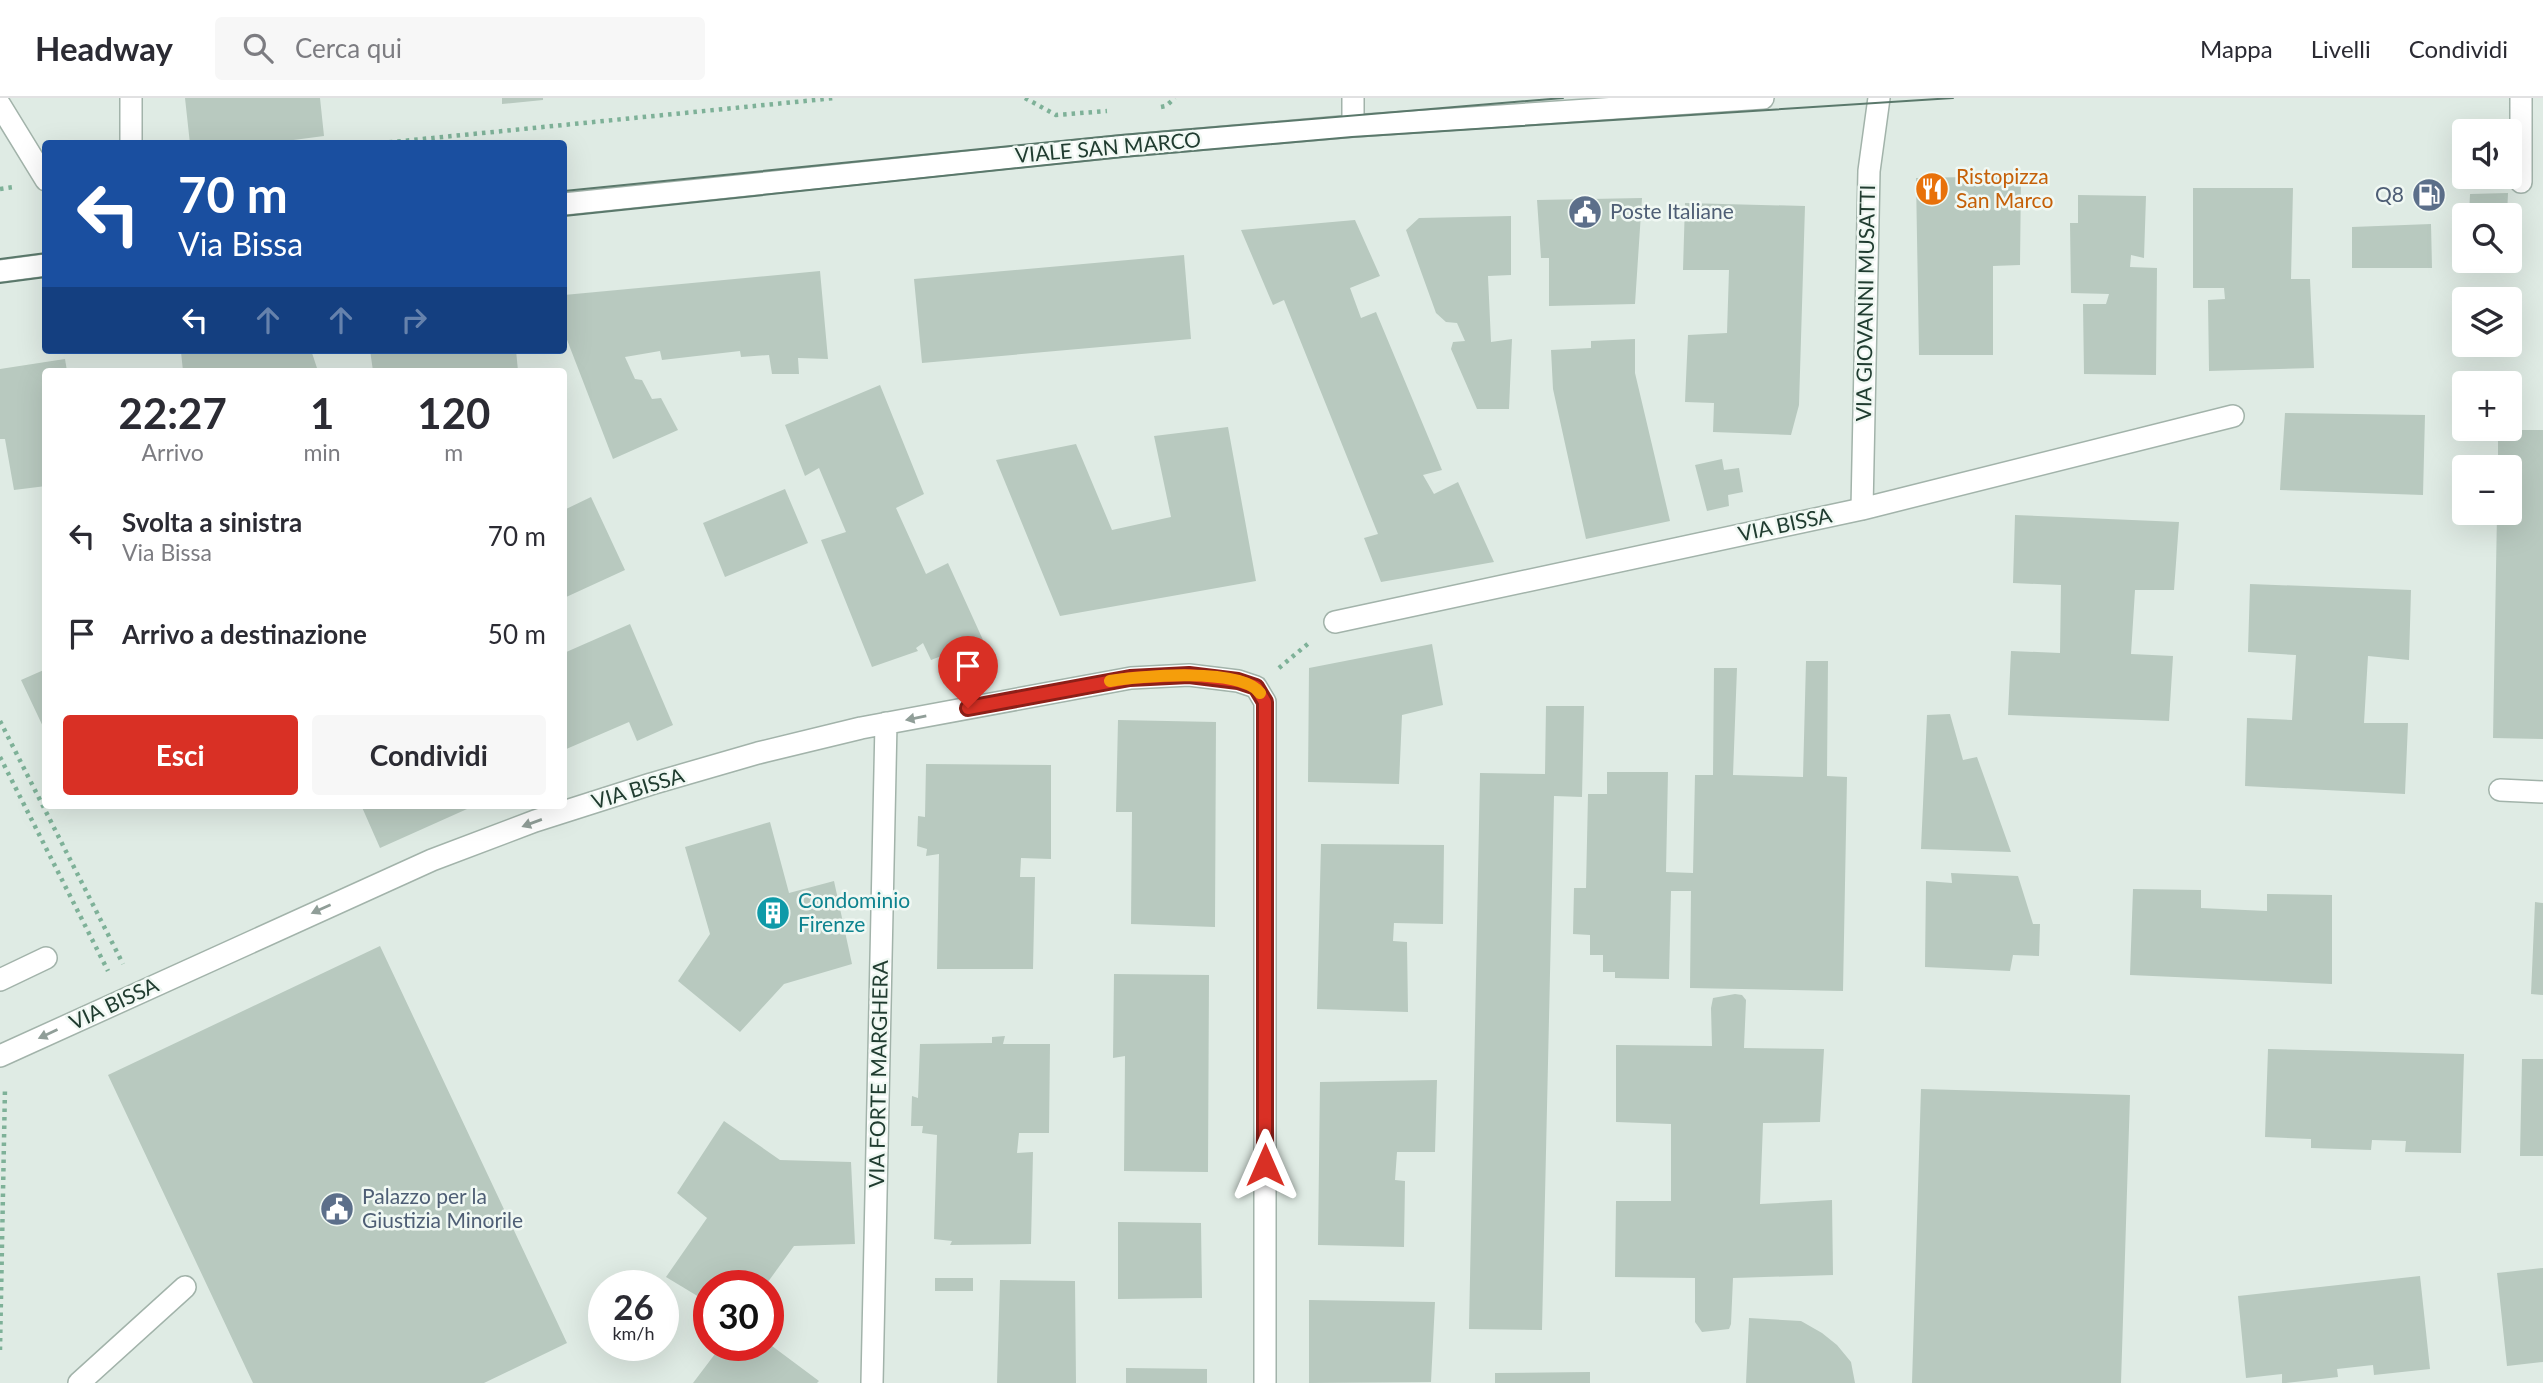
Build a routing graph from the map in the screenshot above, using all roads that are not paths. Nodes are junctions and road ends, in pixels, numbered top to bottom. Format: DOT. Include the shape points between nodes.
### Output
graph roads {
  1 [pos="131,98"];
  2 [pos="1353,98"];
  3 [pos="1763,98"];
  4 [pos="1879,98"];
  5 [pos="2521,98"];
  6 [pos="0,105"];
  7 [pos="1654,107"];
  8 [pos="2521,119"];
  9 [pos="1353,126"];
  10 [pos="131,140"];
  11 [pos="42,173"];
  12 [pos="567,204"];
  13 [pos="42,266"];
  14 [pos="0,271"];
  15 [pos="2233,416"];
  16 [pos="1861,509"];
  17 [pos="1335,622"];
  18 [pos="887,723"];
  19 [pos="2500,790"];
  20 [pos="2543,792"];
  21 [pos="46,958"];
  22 [pos="0,980"];
  23 [pos="3,1054"];
  24 [pos="185,1287"];
  25 [pos="79,1383"];
  26 [pos="872,1383"];
  27 [pos="1265,1383"];
  1 -- 10 [label="street"];
  2 -- 9 [label="street"];
  3 -- 7 [label="street, VIALE SAN MARCO"];
  4 -- 16 [label="street, VIA GIOVANNI MUSATTI" via="1869,171"];
  5 -- 8 [label="street"];
  6 -- 11 [label="street"];
  7 -- 9 [label="street, VIALE SAN MARCO"];
  9 -- 12 [label="street, VIALE SAN MARCO"];
  13 -- 14 [label="street"];
  15 -- 16 [label="street, VIA BISSA"];
  16 -- 17 [label="street, VIA BISSA"];
  18 -- 23 [label="street, VIA BISSA, one-way" via="758,753 535,821 432,860"];
  18 -- 26 [label="street, VIA FORTE MARGHERA"];
  27 -- 18 [label="street, VIA BISSA, one-way" via="1261,695 1238,681 1189,675 1130,678"];
  19 -- 20 [label="street"];
  21 -- 22 [label="street"];
  24 -- 25 [label="street"];
}
